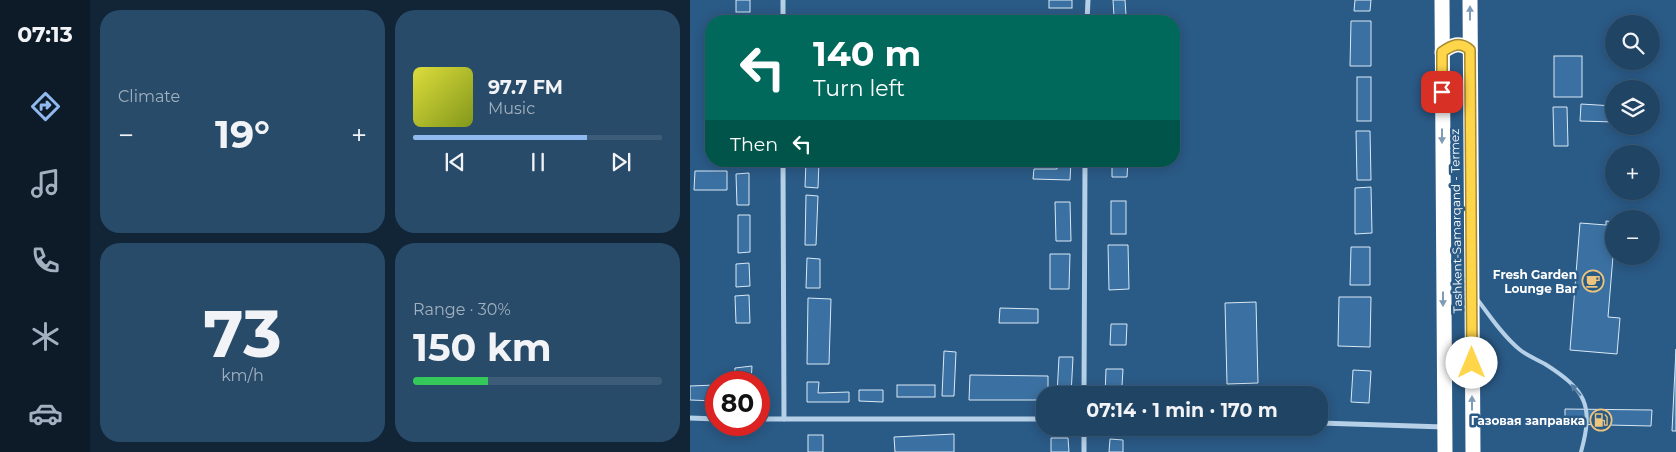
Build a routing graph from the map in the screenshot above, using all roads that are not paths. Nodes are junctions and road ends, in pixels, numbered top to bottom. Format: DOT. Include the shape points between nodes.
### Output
graph roads {
  1 [pos="783,0"];
  2 [pos="1088,0"];
  3 [pos="1442,0"];
  4 [pos="1470,0"];
  5 [pos="783,15"];
  6 [pos="1087,15"];
  7 [pos="1470,50"];
  8 [pos="1442,52"];
  9 [pos="783,167"];
  10 [pos="1085,167"];
  11 [pos="1472,292"];
  12 [pos="1084,386"];
  13 [pos="690,418"];
  14 [pos="705,419"];
  15 [pos="770,419"];
  16 [pos="1036,419"];
  17 [pos="784,420"];
  18 [pos="1328,423"];
  19 [pos="1444,427"];
  20 [pos="1084,436"];
  21 [pos="1084,452"];
  22 [pos="1445,452"];
  23 [pos="1473,452"];
  24 [pos="1581,452"];
  1 -- 5 [label="street"];
  2 -- 6 [label="street"];
  3 -- 8 [label="highway, Tashkent-Samarqand - Termez"];
  7 -- 4 [label="highway, Tashkent-Samarqand - Termez, one-way"];
  7 -- 8 [label="highway" via="1459,44"];
  7 -- 11 [label="highway, Tashkent-Samarqand - Termez"];
  8 -- 19 [label="highway, Tashkent-Samarqand - Termez, one-way"];
  9 -- 17 [label="street"];
  10 -- 12 [label="street"];
  23 -- 11 [label="highway, Tashkent-Samarqand - Termez, one-way"];
  24 -- 11 [label="lane, one-way" via="1587,431 1587,407 1578,390 1519,349"];
  13 -- 14 [label="street"];
  15 -- 17 [label="street"];
  16 -- 17 [label="street"];
  18 -- 19 [label="street"];
  19 -- 22 [label="highway, Tashkent-Samarqand - Termez"];
  20 -- 21 [label="street"];
}
